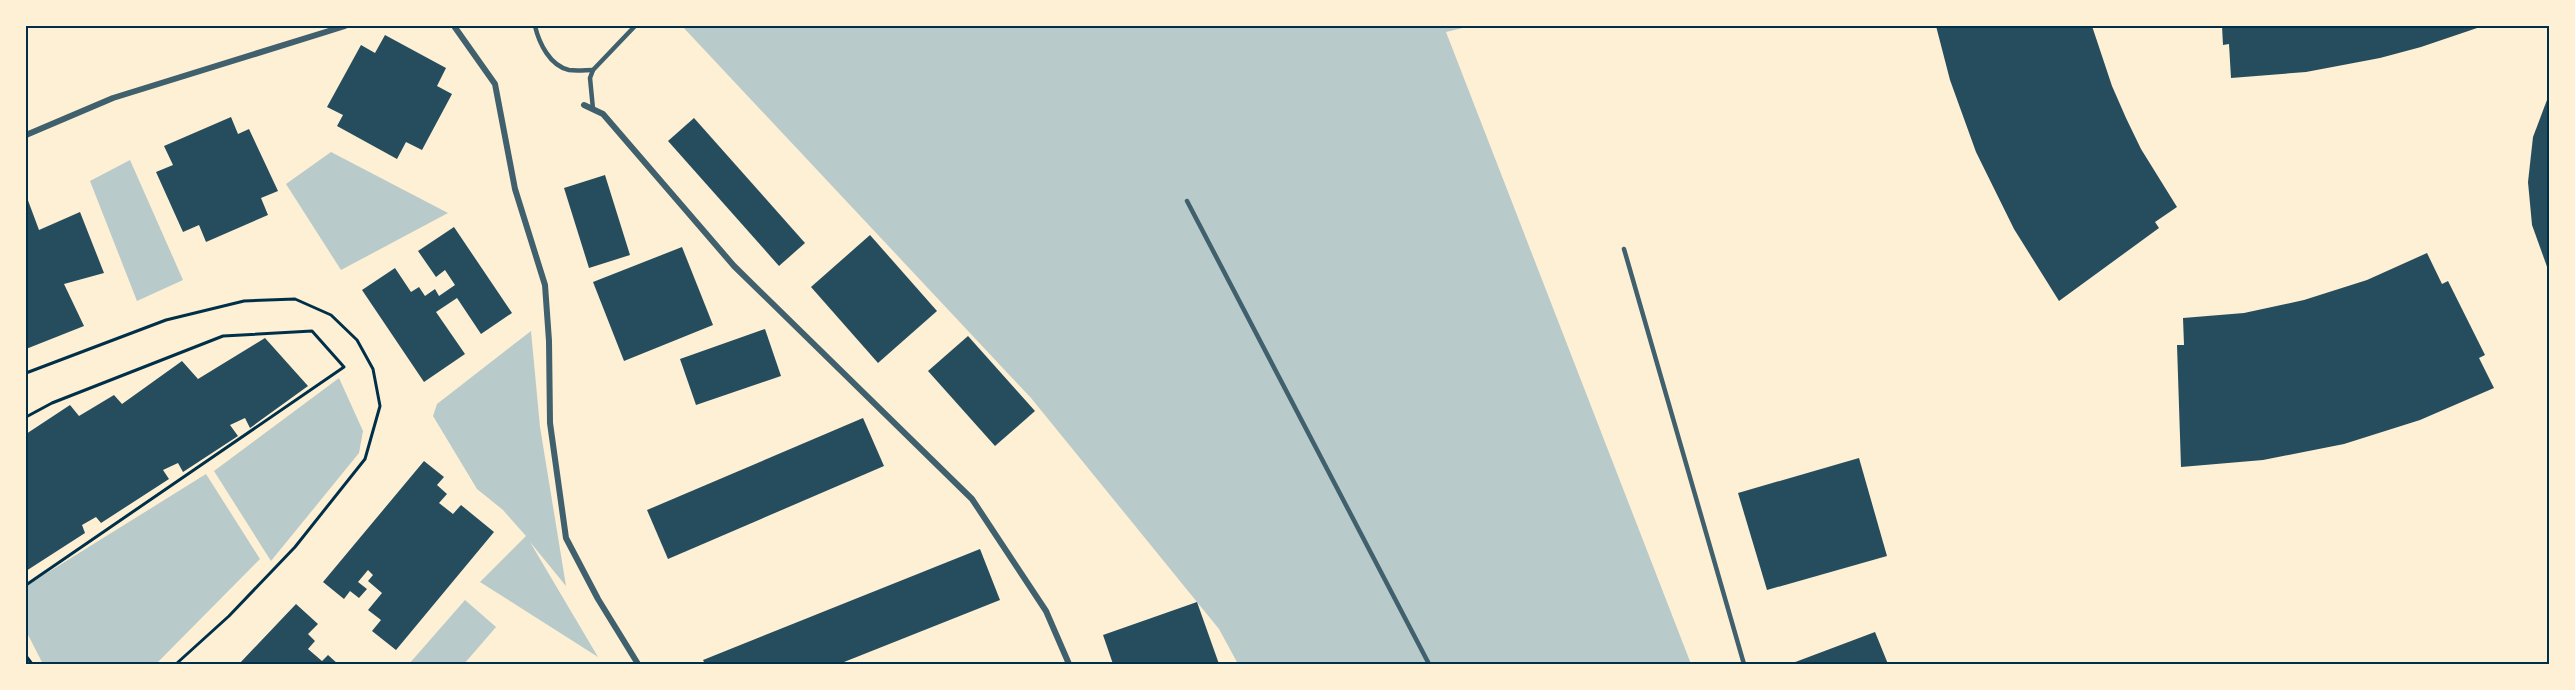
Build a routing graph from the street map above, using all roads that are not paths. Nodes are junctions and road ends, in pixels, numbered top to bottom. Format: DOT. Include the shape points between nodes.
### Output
graph roads {
  1 [pos="345,26"];
  2 [pos="454,26"];
  3 [pos="536,26"];
  4 [pos="634,26"];
  5 [pos="593,70"];
  6 [pos="584,105"];
  7 [pos="593,109"];
  8 [pos="26,135"];
  9 [pos="1187,201"];
  10 [pos="1624,249"];
  11 [pos="638,664"];
  12 [pos="1069,664"];
  13 [pos="1429,664"];
  14 [pos="1744,664"];
  1 -- 8 [label="street" via="113,98"];
  2 -- 11 [label="street" via="495,84 515,189 545,285 550,423 566,538"];
  3 -- 5 [label="lane" via="539,41 557,64 569,70"];
  4 -- 5 [label="lane"];
  5 -- 7 [label="lane"];
  6 -- 7 [label="street"];
  7 -- 12 [label="street" via="603,114 734,266 972,499 1046,611"];
  9 -- 13 [label="lane"];
  10 -- 14 [label="lane"];
}
